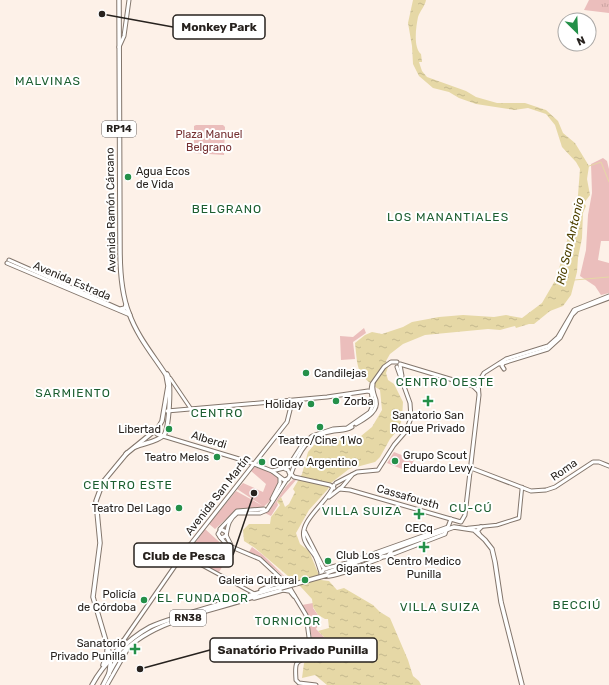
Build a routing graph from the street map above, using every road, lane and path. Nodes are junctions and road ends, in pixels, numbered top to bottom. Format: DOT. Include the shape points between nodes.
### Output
graph roads {
  1 [pos="119,0"];
  2 [pos="129,0"];
  3 [pos="119,48"];
  4 [pos="8,262"];
  5 [pos="44,277"];
  6 [pos="609,297"];
  7 [pos="125,299"];
  8 [pos="600,300"];
  9 [pos="126,305"];
  10 [pos="121,309"];
  11 [pos="129,314"];
  12 [pos="135,322"];
  13 [pos="503,363"];
  14 [pos="398,364"];
  15 [pos="496,365"];
  16 [pos="504,369"];
  17 [pos="373,383"];
  18 [pos="478,383"];
  19 [pos="171,386"];
  20 [pos="473,386"];
  21 [pos="370,392"];
  22 [pos="479,393"];
  23 [pos="289,400"];
  24 [pos="166,409"];
  25 [pos="191,409"];
  26 [pos="158,427"];
  27 [pos="163,436"];
  28 [pos="126,454"];
  29 [pos="254,464"];
  30 [pos="609,466"];
  31 [pos="470,468"];
  32 [pos="282,470"];
  33 [pos="272,471"];
  34 [pos="354,473"];
  35 [pos="279,476"];
  36 [pos="289,476"];
  37 [pos="294,477"];
  38 [pos="350,477"];
  39 [pos="342,485"];
  40 [pos="334,486"];
  41 [pos="522,487"];
  42 [pos="339,489"];
  43 [pos="350,490"];
  44 [pos="326,500"];
  45 [pos="451,519"];
  46 [pos="461,522"];
  47 [pos="454,527"];
  48 [pos="480,527"];
  49 [pos="465,528"];
  50 [pos="220,530"];
  51 [pos="304,530"];
  52 [pos="448,530"];
  53 [pos="428,533"];
  54 [pos="477,533"];
  55 [pos="226,534"];
  56 [pos="433,534"];
  57 [pos="220,537"];
  58 [pos="420,540"];
  59 [pos="192,543"];
  60 [pos="234,547"];
  61 [pos="180,548"];
  62 [pos="390,550"];
  63 [pos="183,555"];
  64 [pos="388,556"];
  65 [pos="375,558"];
  66 [pos="326,572"];
  67 [pos="322,575"];
  68 [pos="284,580"];
  69 [pos="289,586"];
  70 [pos="244,588"];
  71 [pos="281,589"];
  72 [pos="254,594"];
  73 [pos="294,596"];
  74 [pos="243,599"];
  75 [pos="218,604"];
  76 [pos="196,611"];
  77 [pos="192,613"];
  78 [pos="204,613"];
  79 [pos="184,614"];
  80 [pos="176,621"];
  81 [pos="122,640"];
  82 [pos="129,645"];
  83 [pos="108,648"];
  84 [pos="115,651"];
  85 [pos="111,658"];
  86 [pos="101,669"];
  87 [pos="109,674"];
  88 [pos="108,680"];
  89 [pos="92,685"];
  90 [pos="103,685"];
  91 [pos="108,685"];
  92 [pos="316,685"];
  93 [pos="521,685"];
  1 -- 3 [label="main road, Avenida Ramón Cárcano / RP14"];
  2 -- 3 [label="main road" via="124,36"];
  3 -- 7 [label="main road, Avenida Ramón Cárcano / RP14" via="120,249"];
  4 -- 5 [label="main road, Avenida Estrada"];
  5 -- 10 [label="main road, Avenida Estrada"];
  5 -- 11 [label="main road, Avenida Estrada"];
  6 -- 8 [label="main road"];
  7 -- 9 [label="main road, Avenida Ramón Cárcano / RP14"];
  7 -- 12 [label="main road, Avenida Ramón Cárcano / RP14"];
  8 -- 13 [label="main road" via="574,313 562,335 550,348"];
  8 -- 15 [label="main road" via="572,311 559,335 548,346 514,356"];
  9 -- 10 [label="main road"];
  9 -- 11 [label="main road, Avenida Ramón Cárcano / RP14"];
  10 -- 11 [label="main road, Avenida Estrada"];
  11 -- 12 [label="main road"];
  11 -- 19 [label="main road, Avenida Ramón Cárcano / RP14"];
  12 -- 19 [label="main road, Avenida Ramón Cárcano / RP14" via="170,378"];
  13 -- 15 [label="main road"];
  13 -- 16 [label="main road"];
  14 -- 17 [label="main road" via="392,362 382,369"];
  14 -- 20 [label="main road"];
  14 -- 34 [label="main road" via="411,412 407,429 378,470"];
  15 -- 18 [label="main road" via="482,375"];
  17 -- 21 [label="main road"];
  17 -- 21 [label="main road"];
  18 -- 20 [label="main road"];
  18 -- 22 [label="main road"];
  19 -- 24 [label="main road, RP14"];
  19 -- 25 [label="street, Avenida Ramón Cárcano"];
  20 -- 22 [label="main road"];
  21 -- 23 [label="main road"];
  21 -- 32 [label="main road" via="373,407 367,414 347,428 333,428 312,436 302,445 290,466"];
  21 -- 36 [label="main road" via="377,402 372,413 348,430 329,432 310,440 298,455"];
  22 -- 31 [label="main road"];
  23 -- 25 [label="main road"];
  23 -- 29 [label="main road, Avenida San Martín" via="291,406 288,420"];
  24 -- 25 [label="main road"];
  24 -- 26 [label="main road"];
  24 -- 27 [label="main road, RP14" via="167,426"];
  26 -- 27 [label="main road" via="157,434"];
  26 -- 27 [label="main road" via="164,428"];
  26 -- 28 [label="main road"];
  27 -- 28 [label="main road" via="137,446"];
  27 -- 29 [label="main road, Alberdi"];
  28 -- 83 [label="main road" via="103,482 96,501 100,542 93,597"];
  29 -- 33 [label="main road, Alberdi"];
  29 -- 59 [label="main road, Avenida San Martín"];
  30 -- 41 [label="main road, Roma" via="599,462 589,463 549,490"];
  31 -- 41 [label="main road, Roma"];
  31 -- 46 [label="main road" via="465,515"];
  32 -- 33 [label="main road, Alberdi"];
  32 -- 35 [label="main road"];
  32 -- 36 [label="main road"];
  33 -- 35 [label="main road, Alberdi"];
  34 -- 38 [label="main road"];
  34 -- 40 [label="main road"];
  35 -- 36 [label="main road" via="282,480"];
  35 -- 50 [label="main road" via="280,483 266,508 259,511 237,511"];
  36 -- 37 [label="main road"];
  36 -- 37 [label="main road"];
  36 -- 55 [label="main road" via="267,510 260,513 237,513 229,521"];
  37 -- 40 [label="main road"];
  38 -- 39 [label="main road"];
  38 -- 43 [label="main road"];
  39 -- 40 [label="main road, Cassafousth"];
  39 -- 42 [label="main road"];
  39 -- 43 [label="main road, Cassafousth"];
  40 -- 42 [label="main road, Cassafousth"];
  40 -- 44 [label="main road"];
  41 -- 48 [label="street" via="519,518"];
  42 -- 43 [label="main road, Cassafousth"];
  42 -- 44 [label="main road"];
  43 -- 45 [label="main road, Cassafousth"];
  44 -- 51 [label="main road" via="312,515"];
  45 -- 46 [label="main road, Cassafousth"];
  45 -- 52 [label="main road"];
  46 -- 47 [label="main road"];
  46 -- 49 [label="main road" via="460,526"];
  47 -- 49 [label="main road, RN38"];
  47 -- 52 [label="main road"];
  47 -- 56 [label="main road, RN38"];
  48 -- 49 [label="street"];
  48 -- 54 [label="main road"];
  49 -- 54 [label="main road, RN38"];
  50 -- 55 [label="main road" via="224,529"];
  50 -- 57 [label="main road"];
  51 -- 66 [label="main road"];
  51 -- 67 [label="main road" via="304,538 316,558"];
  52 -- 53 [label="main road"];
  52 -- 54 [label="main road, RN38" via="460,529"];
  52 -- 58 [label="main road, RN38"];
  53 -- 56 [label="main road"];
  53 -- 58 [label="main road"];
  54 -- 93 [label="main road, RN38" via="490,546 494,556 501,602"];
  55 -- 57 [label="main road" via="224,538"];
  55 -- 60 [label="main road" via="229,543"];
  56 -- 58 [label="main road, RN38"];
  57 -- 60 [label="main road" via="225,544"];
  58 -- 62 [label="main road, RN38"];
  58 -- 64 [label="main road"];
  59 -- 61 [label="main road"];
  59 -- 63 [label="main road, Avenida San Martín"];
  60 -- 68 [label="main road" via="260,559"];
  62 -- 64 [label="main road"];
  62 -- 65 [label="main road, RN38"];
  62 -- 66 [label="main road, RN38"];
  63 -- 70 [label="street"];
  63 -- 81 [label="main road, Avenida San Martín"];
  64 -- 65 [label="main road"];
  64 -- 67 [label="main road" via="341,573"];
  65 -- 66 [label="main road, RN38"];
  66 -- 67 [label="main road" via="322,570"];
  66 -- 71 [label="main road, RN38, bridge"];
  68 -- 69 [label="main road"];
  68 -- 72 [label="main road"];
  69 -- 71 [label="main road"];
  69 -- 73 [label="main road"];
  70 -- 72 [label="street"];
  70 -- 74 [label="street" via="246,594"];
  71 -- 72 [label="main road, RN38"];
  71 -- 73 [label="main road"];
  71 -- 74 [label="main road, RN38"];
  72 -- 74 [label="main road, RN38"];
  73 -- 92 [label="main road" via="306,615 311,652 309,657 297,662 296,680 299,683"];
  74 -- 75 [label="main road, RN38"];
  74 -- 78 [label="main road, RN38"];
  75 -- 76 [label="main road, RN38"];
  75 -- 78 [label="main road" via="204,610"];
  76 -- 77 [label="main road, RN38"];
  76 -- 79 [label="main road"];
  77 -- 80 [label="main road"];
  77 -- 82 [label="main road, RN38" via="150,627"];
  78 -- 80 [label="main road, RN38"];
  80 -- 82 [label="main road, RN38" via="152,630"];
  81 -- 82 [label="main road"];
  81 -- 84 [label="main road, Avenida San Martín"];
  82 -- 85 [label="main road, RN38"];
  82 -- 87 [label="main road, RN38"];
  82 -- 88 [label="main road"];
  83 -- 84 [label="main road" via="111,652"];
  83 -- 85 [label="main road"];
  83 -- 86 [label="main road"];
  84 -- 85 [label="main road, Avenida San Martín"];
  85 -- 86 [label="main road, RN38"];
  85 -- 87 [label="main road"];
  86 -- 89 [label="main road, RN38"];
  87 -- 88 [label="main road, RN38"];
  88 -- 90 [label="main road, RN38"];
  88 -- 91 [label="main road"];
}
